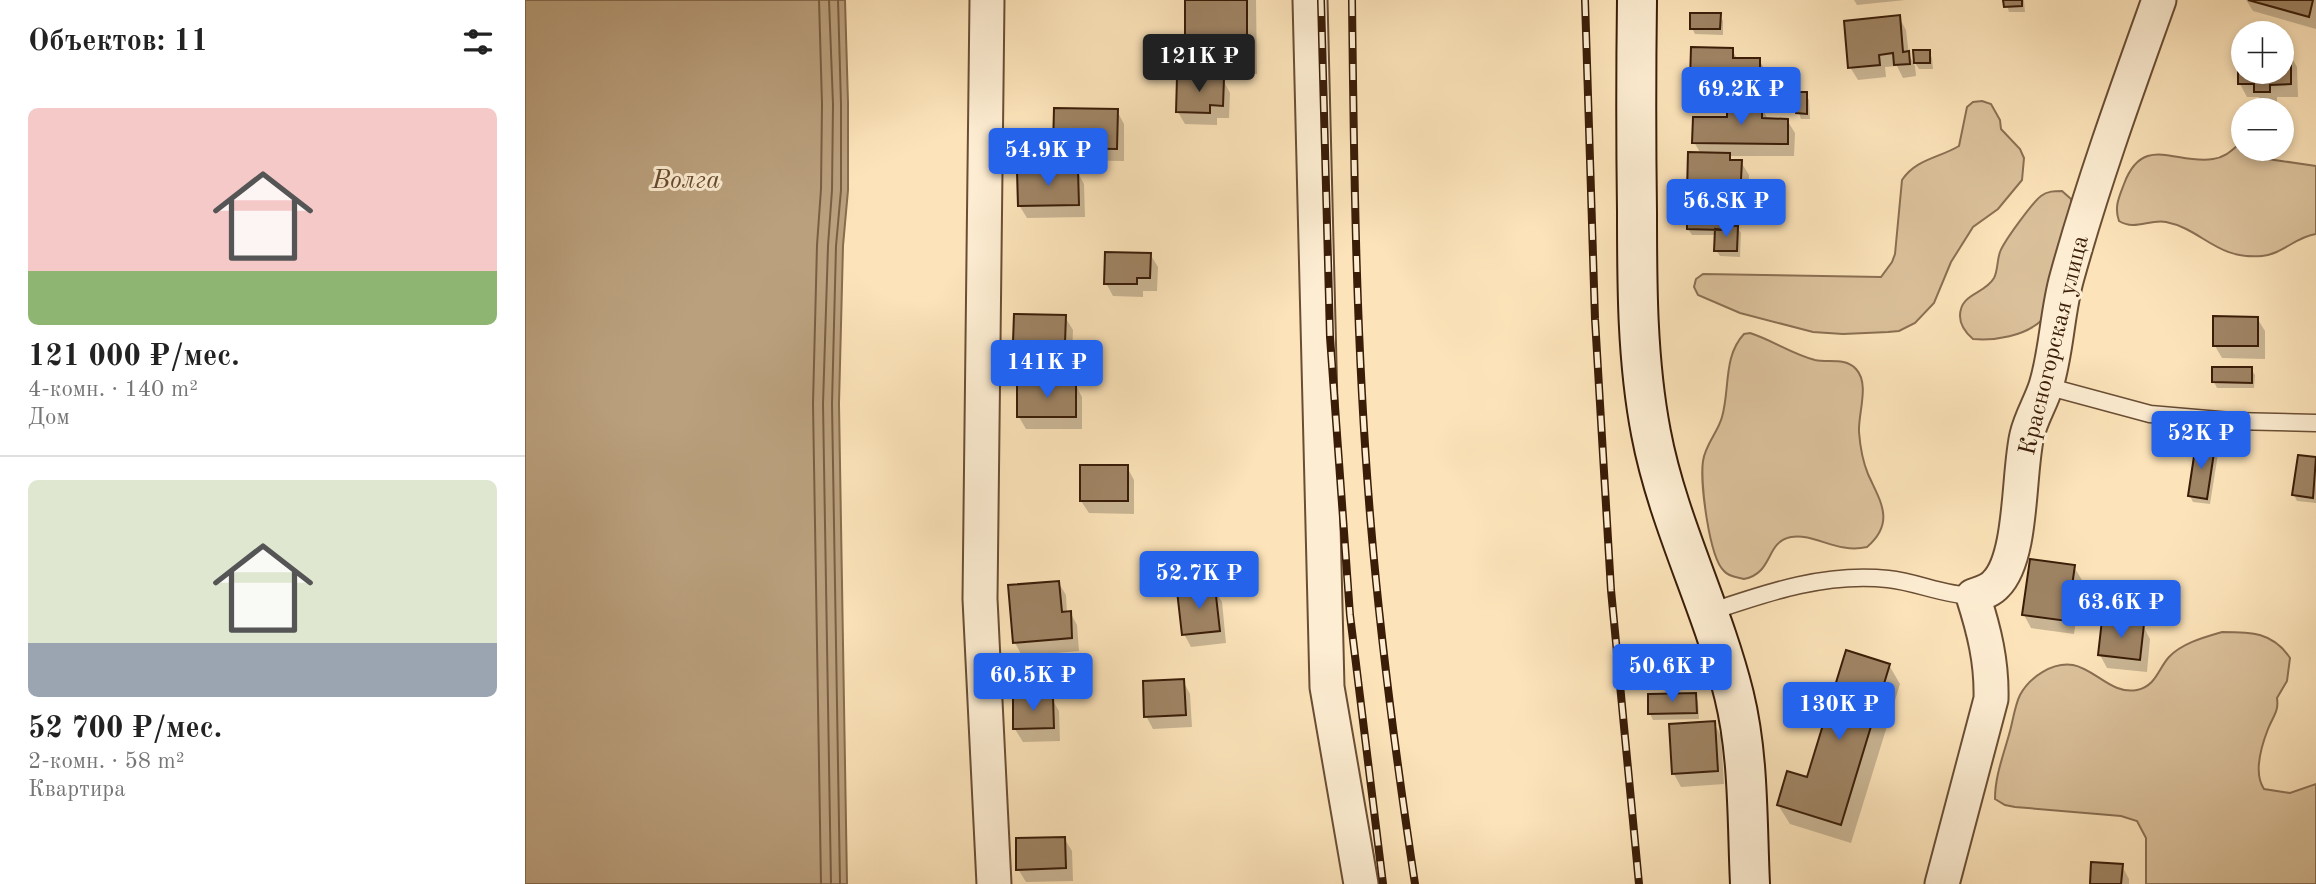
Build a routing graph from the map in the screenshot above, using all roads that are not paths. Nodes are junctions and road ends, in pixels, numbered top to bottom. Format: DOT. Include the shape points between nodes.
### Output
graph roads {
  1 [pos="987,0"];
  2 [pos="1310,0"];
  3 [pos="1637,0"];
  4 [pos="2159,0"];
  5 [pos="2046,386"];
  6 [pos="2316,423"];
  7 [pos="1973,596"];
  8 [pos="1707,613"];
  9 [pos="994,884"];
  10 [pos="1361,884"];
  11 [pos="1750,884"];
  12 [pos="1942,884"];
  1 -- 9 [label="street" via="980,599"];
  2 -- 10 [label="street" via="1327,687"];
  3 -- 8 [label="main road" via="1637,270 1643,383 1660,476"];
  4 -- 5 [label="street, Красногорская улица" via="2098,171 2066,280"];
  5 -- 6 [label="lane" via="2179,418"];
  5 -- 7 [label="street, Красногорская улица" via="2027,435 2019,512 2005,570 1986,592"];
  7 -- 8 [label="lane" via="1910,582 1861,578 1788,586"];
  7 -- 12 [label="street" via="1989,650 1991,699"];
  8 -- 11 [label="main road" via="1731,685 1742,741"];
}
